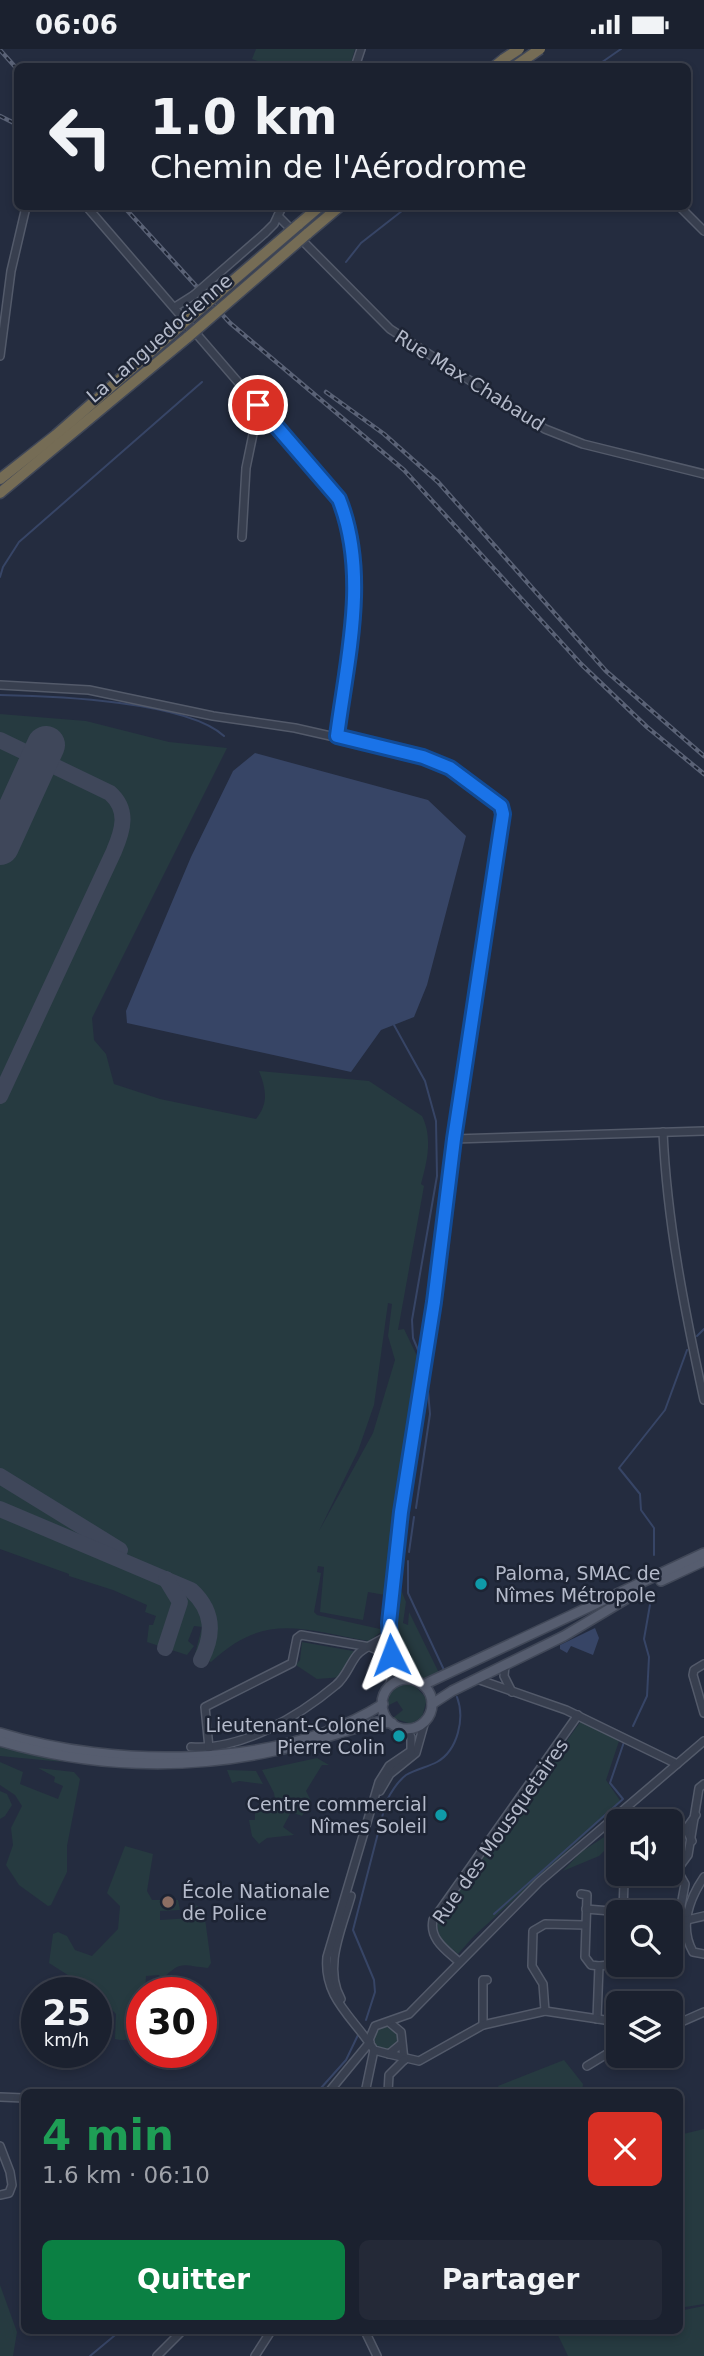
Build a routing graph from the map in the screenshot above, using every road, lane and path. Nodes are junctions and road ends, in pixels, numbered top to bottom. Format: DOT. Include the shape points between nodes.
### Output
graph roads {
  1 [pos="518,49"];
  2 [pos="540,49"];
  3 [pos="499,63"];
  4 [pos="520,63"];
  5 [pos="25,210"];
  6 [pos="90,210"];
  7 [pos="281,210"];
  8 [pos="316,210"];
  9 [pos="335,210"];
  10 [pos="683,210"];
  11 [pos="278,216"];
  12 [pos="704,231"];
  13 [pos="174,307"];
  14 [pos="0,356"];
  15 [pos="258,405"];
  16 [pos="704,474"];
  17 [pos="0,479"];
  18 [pos="0,493"];
  19 [pos="242,537"];
  20 [pos="0,685"];
  21 [pos="337,736"];
  22 [pos="704,1131"];
  23 [pos="663,1132"];
  24 [pos="454,1139"];
  25 [pos="704,1400"];
  26 [pos="704,1553"];
  27 [pos="704,1561"];
  28 [pos="389,1635"];
  29 [pos="370,1647"];
  30 [pos="391,1655"];
  31 [pos="393,1664"];
  32 [pos="704,1664"];
  33 [pos="505,1667"];
  34 [pos="404,1679"];
  35 [pos="477,1679"];
  36 [pos="423,1685"];
  37 [pos="390,1686"];
  38 [pos="513,1693"];
  39 [pos="383,1704"];
  40 [pos="432,1704"];
  41 [pos="704,1713"];
  42 [pos="578,1715"];
  43 [pos="425,1721"];
  44 [pos="392,1723"];
  45 [pos="404,1728"];
  46 [pos="0,1733"];
  47 [pos="0,1741"];
  48 [pos="704,1741"];
  49 [pos="191,1747"];
  50 [pos="209,1748"];
  51 [pos="677,1764"];
  52 [pos="704,1784"];
  53 [pos="704,1877"];
  54 [pos="581,1894"];
  55 [pos="682,1900"];
  56 [pos="586,1909"];
  57 [pos="606,1911"];
  58 [pos="704,1916"];
  59 [pos="687,1920"];
  60 [pos="585,1925"];
  61 [pos="704,1954"];
  62 [pos="458,1961"];
  63 [pos="606,1965"];
  64 [pos="599,1966"];
  65 [pos="487,1980"];
  66 [pos="545,2011"];
  67 [pos="704,2012"];
  68 [pos="409,2014"];
  69 [pos="597,2019"];
  70 [pos="606,2020"];
  71 [pos="683,2021"];
  72 [pos="389,2022"];
  73 [pos="483,2025"];
  74 [pos="375,2026"];
  75 [pos="401,2032"];
  76 [pos="401,2044"];
  77 [pos="372,2045"];
  78 [pos="606,2054"];
  79 [pos="388,2055"];
  80 [pos="404,2060"];
  81 [pos="587,2066"];
  82 [pos="372,2070"];
  83 [pos="331,2089"];
  84 [pos="366,2089"];
  85 [pos="388,2089"];
  86 [pos="0,2097"];
  87 [pos="21,2098"];
  88 [pos="0,2146"];
  89 [pos="0,2195"];
  90 [pos="179,2334"];
  91 [pos="269,2334"];
  92 [pos="366,2334"];
  93 [pos="157,2356"];
  94 [pos="255,2356"];
  95 [pos="377,2356"];
  1 -- 3 [label="highway, bridge"];
  2 -- 4 [label="highway, bridge"];
  5 -- 14 [label="street" via="11,271"];
  6 -- 13 [label="street"];
  7 -- 11 [label="street"];
  8 -- 17 [label="highway, La Languedocienne, bridge"];
  9 -- 18 [label="highway, La Languedocienne, bridge"];
  10 -- 12 [label="street"];
  11 -- 13 [label="street, bridge" via="265,233"];
  11 -- 16 [label="street, Rue Max Chabaud" via="390,329 545,429 583,444"];
  13 -- 15 [label="street"];
  15 -- 19 [label="street" via="246,468"];
  15 -- 21 [label="street" via="339,499 346,517 356,577"];
  20 -- 21 [label="street" via="89,691"];
  21 -- 24 [label="street" via="450,768 501,806"];
  22 -- 23 [label="street"];
  23 -- 24 [label="street"];
  23 -- 25 [label="street" via="680,1279"];
  24 -- 28 [label="street" via="444,1234 396,1545"];
  26 -- 36 [label="main road"];
  27 -- 33 [label="main road" via="612,1606"];
  28 -- 29 [label="street"];
  28 -- 30 [label="street"];
  29 -- 30 [label="street"];
  29 -- 50 [label="street" via="358,1654 334,1687 288,1717 261,1732"];
  29 -- 50 [label="street" via="299,1635 292,1663 205,1707"];
  30 -- 31 [label="street"];
  31 -- 34 [label="street"];
  31 -- 37 [label="street"];
  32 -- 41 [label="street" via="693,1675"];
  33 -- 35 [label="main road"];
  33 -- 38 [label="street" via="504,1676"];
  34 -- 36 [label="main road"];
  34 -- 37 [label="main road"];
  35 -- 38 [label="street"];
  35 -- 40 [label="main road"];
  36 -- 40 [label="main road"];
  37 -- 39 [label="main road"];
  38 -- 42 [label="street"];
  39 -- 44 [label="main road"];
  39 -- 46 [label="main road" via="314,1734 264,1747 180,1757 91,1754"];
  40 -- 43 [label="main road"];
  42 -- 51 [label="street"];
  42 -- 62 [label="street, Rue des Mousquetaires" via="433,1920 433,1934"];
  43 -- 45 [label="main road"];
  43 -- 74 [label="street" via="416,1753 382,1785 334,1957 338,1993 360,2021"];
  44 -- 45 [label="main road"];
  44 -- 47 [label="main road" via="377,1722 271,1752 177,1763 76,1759"];
  45 -- 77 [label="street" via="411,1737 411,1751 381,1777 325,1974 336,2000"];
  48 -- 51 [label="street"];
  49 -- 50 [label="street"];
  51 -- 62 [label="street" via="539,1882"];
  52 -- 55 [label="street" via="699,1789 688,1855 677,1870 685,1884"];
  53 -- 59 [label="street" via="695,1890"];
  54 -- 56 [label="street" via="587,1895"];
  56 -- 57 [label="street"];
  56 -- 60 [label="street"];
  58 -- 59 [label="street"];
  59 -- 61 [label="street" via="685,1931 693,1952"];
  60 -- 64 [label="street" via="585,1957"];
  60 -- 66 [label="street" via="545,1924 533,1931 532,1966 543,1984"];
  62 -- 68 [label="street"];
  63 -- 64 [label="street"];
  64 -- 69 [label="street"];
  65 -- 73 [label="street" via="483,1980"];
  66 -- 69 [label="street"];
  66 -- 73 [label="street"];
  67 -- 71 [label="street"];
  68 -- 72 [label="street"];
  68 -- 75 [label="street"];
  69 -- 70 [label="street"];
  72 -- 74 [label="street"];
  72 -- 75 [label="street"];
  73 -- 80 [label="street" via="419,2061"];
  74 -- 77 [label="street"];
  75 -- 76 [label="street"];
  76 -- 79 [label="street"];
  76 -- 80 [label="street"];
  77 -- 79 [label="street"];
  77 -- 82 [label="street"];
  77 -- 83 [label="street"];
  78 -- 81 [label="street"];
  79 -- 80 [label="street"];
  79 -- 82 [label="street"];
  80 -- 85 [label="street" via="400,2069 391,2073"];
  82 -- 84 [label="street"];
  86 -- 87 [label="street"];
  88 -- 89 [label="street" via="12,2185 9,2193"];
  90 -- 93 [label="street"];
  91 -- 94 [label="street"];
  92 -- 95 [label="street"];
}
